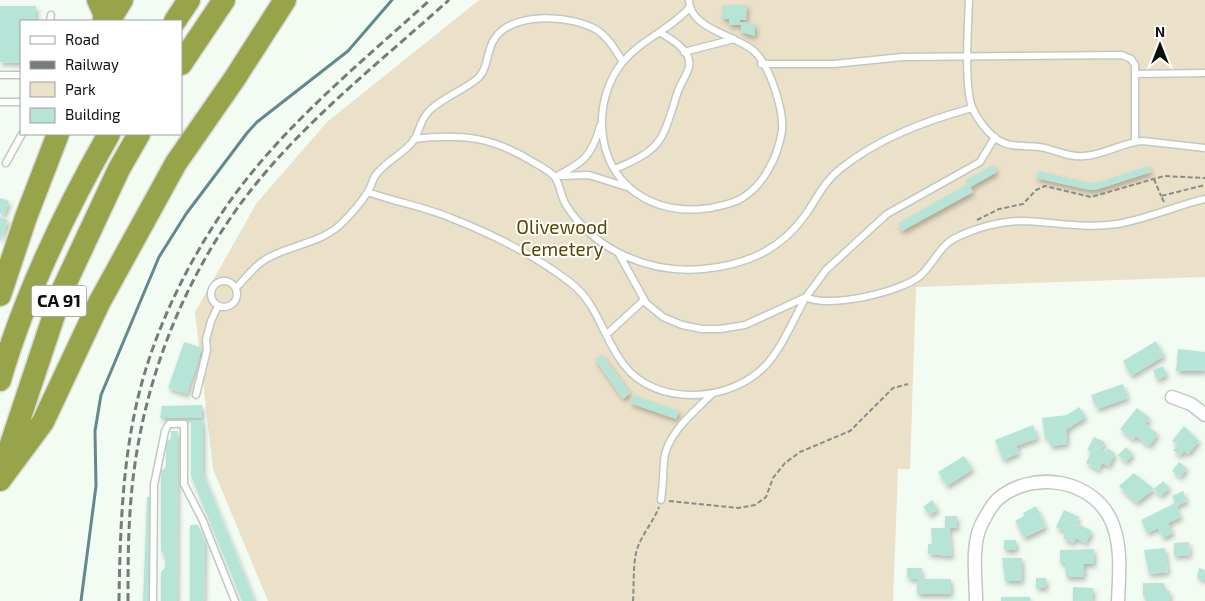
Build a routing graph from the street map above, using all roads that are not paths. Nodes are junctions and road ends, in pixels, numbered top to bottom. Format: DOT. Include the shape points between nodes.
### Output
graph roads {
  1 [pos="98,0"];
  2 [pos="122,0"];
  3 [pos="224,0"];
  4 [pos="285,0"];
  5 [pos="689,0"];
  6 [pos="969,0"];
  7 [pos="689,8"];
  8 [pos="104,20"];
  9 [pos="111,20"];
  10 [pos="661,33"];
  11 [pos="735,38"];
  12 [pos="684,52"];
  13 [pos="968,56"];
  14 [pos="182,62"];
  15 [pos="623,62"];
  16 [pos="761,64"];
  17 [pos="1205,72"];
  18 [pos="1135,74"];
  19 [pos="0,75"];
  20 [pos="20,75"];
  21 [pos="0,102"];
  22 [pos="20,102"];
  23 [pos="972,108"];
  24 [pos="602,120"];
  25 [pos="21,135"];
  26 [pos="58,135"];
  27 [pos="108,135"];
  28 [pos="138,135"];
  29 [pos="995,137"];
  30 [pos="414,139"];
  31 [pos="1135,141"];
  32 [pos="1205,148"];
  33 [pos="6,163"];
  34 [pos="615,170"];
  35 [pos="555,177"];
  36 [pos="628,187"];
  37 [pos="368,192"];
  38 [pos="1205,199"];
  39 [pos="619,254"];
  40 [pos="236,288"];
  41 [pos="0,295"];
  42 [pos="806,297"];
  43 [pos="644,300"];
  44 [pos="218,306"];
  45 [pos="607,334"];
  46 [pos="0,380"];
  47 [pos="713,393"];
  48 [pos="196,395"];
  49 [pos="1172,398"];
  50 [pos="1205,415"];
  51 [pos="0,479"];
  52 [pos="661,500"];
  53 [pos="153,601"];
  54 [pos="235,601"];
  55 [pos="976,601"];
  56 [pos="1118,601"];
  1 -- 8 [label="highway"];
  2 -- 9 [label="highway"];
  3 -- 14 [label="highway"];
  4 -- 51 [label="highway" via="176,162 99,303 43,422"];
  5 -- 7 [label="lane"];
  6 -- 13 [label="lane"];
  7 -- 10 [label="lane"];
  7 -- 11 [label="lane" via="700,21"];
  10 -- 12 [label="lane" via="679,44"];
  10 -- 15 [label="lane" via="642,44"];
  11 -- 12 [label="lane"];
  11 -- 16 [label="lane" via="755,52"];
  12 -- 34 [label="lane" via="689,68 677,93 667,129 649,153"];
  13 -- 16 [label="lane" via="902,57 834,64"];
  13 -- 18 [label="lane" via="1122,55 1131,59"];
  13 -- 23 [label="lane"];
  15 -- 24 [label="lane" via="603,103"];
  15 -- 30 [label="lane" via="607,38 585,24 567,19 525,20 507,27 495,38 478,78 429,111 418,126"];
  16 -- 36 [label="lane" via="778,94 782,131 770,168 743,198 720,206 681,210 661,207"];
  17 -- 18 [label="lane"];
  18 -- 31 [label="lane"];
  19 -- 20 [label="lane"];
  21 -- 22 [label="lane"];
  23 -- 29 [label="lane"];
  23 -- 39 [label="lane" via="914,125 840,170 822,187 792,232 760,255 725,266 679,269 658,267"];
  24 -- 34 [label="lane" via="603,137"];
  24 -- 35 [label="lane" via="592,151 584,160"];
  25 -- 33 [label="lane"];
  26 -- 41 [label="highway"];
  27 -- 46 [label="highway, CA 91" via="35,280"];
  28 -- 51 [label="highway, CA 91" via="62,291"];
  29 -- 31 [label="lane" via="1016,146 1046,148 1067,156 1098,155"];
  29 -- 42 [label="lane" via="980,162 887,214 826,270"];
  30 -- 35 [label="lane" via="446,135 499,144"];
  30 -- 37 [label="lane" via="375,176"];
  31 -- 32 [label="lane"];
  34 -- 36 [label="lane"];
  35 -- 36 [label="lane" via="589,175"];
  35 -- 39 [label="lane" via="566,204 577,219"];
  37 -- 40 [label="lane" via="329,234 266,259"];
  37 -- 45 [label="lane" via="450,217 541,262 573,284 587,300"];
  38 -- 42 [label="lane" via="1117,224 1065,226 1004,222 969,232 944,246 921,276 910,284 837,301 820,302"];
  39 -- 43 [label="lane"];
  40 -- 44 [label="lane" via="234,304 226,308"];
  40 -- 44 [label="lane" via="225,281 216,283 211,295"];
  42 -- 43 [label="lane" via="745,326 720,329 682,325 663,316"];
  42 -- 47 [label="lane" via="777,352 764,367 748,379"];
  43 -- 45 [label="lane"];
  44 -- 48 [label="lane" via="208,334"];
  45 -- 47 [label="lane" via="622,364 635,379 676,395"];
  47 -- 52 [label="lane" via="680,426 669,443 664,459"];
  49 -- 50 [label="street" via="1191,404"];
  53 -- 54 [label="lane" via="154,485 169,424 184,424 184,484 203,521"];
  55 -- 56 [label="street" via="976,545 980,526 997,500 1020,486 1050,481 1073,485 1090,494 1103,508 1112,524 1119,550"];
}
